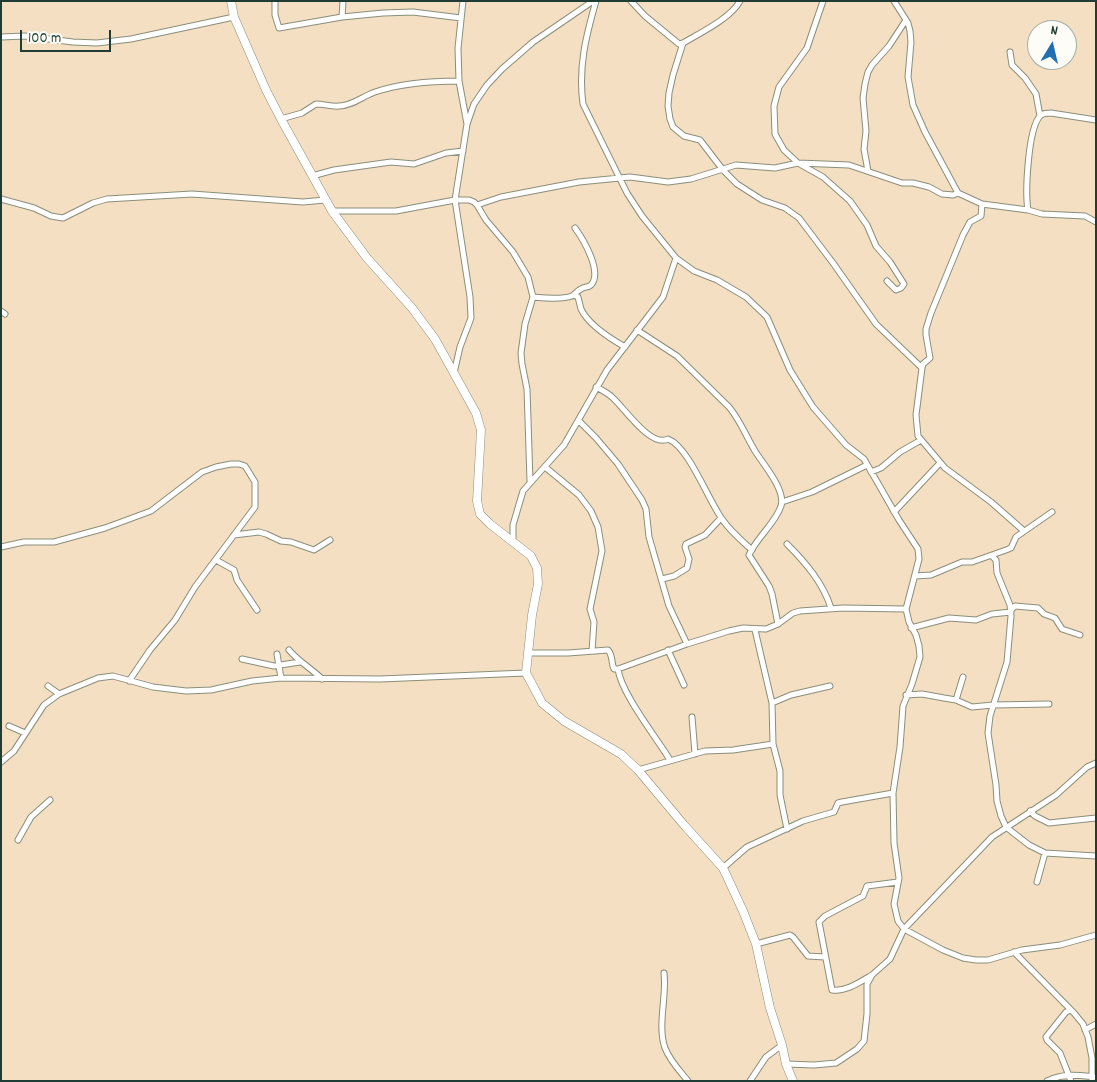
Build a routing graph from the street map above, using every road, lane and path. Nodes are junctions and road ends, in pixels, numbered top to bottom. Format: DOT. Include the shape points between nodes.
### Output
graph roads {
  1 [pos="231,1"];
  2 [pos="275,1"];
  3 [pos="343,1"];
  4 [pos="463,1"];
  5 [pos="594,1"];
  6 [pos="631,1"];
  7 [pos="740,1"];
  8 [pos="823,1"];
  9 [pos="894,1"];
  10 [pos="234,17"];
  11 [pos="342,17"];
  12 [pos="461,18"];
  13 [pos="906,20"];
  14 [pos="1,37"];
  15 [pos="683,43"];
  16 [pos="1010,52"];
  17 [pos="459,81"];
  18 [pos="1040,116"];
  19 [pos="281,120"];
  20 [pos="1096,120"];
  21 [pos="467,124"];
  22 [pos="463,151"];
  23 [pos="798,163"];
  24 [pos="723,170"];
  25 [pos="868,172"];
  26 [pos="312,176"];
  27 [pos="620,178"];
  28 [pos="958,193"];
  29 [pos="1,199"];
  30 [pos="326,200"];
  31 [pos="455,200"];
  32 [pos="982,204"];
  33 [pos="477,205"];
  34 [pos="332,210"];
  35 [pos="1028,210"];
  36 [pos="1096,222"];
  37 [pos="575,228"];
  38 [pos="676,258"];
  39 [pos="887,281"];
  40 [pos="574,295"];
  41 [pos="533,297"];
  42 [pos="637,330"];
  43 [pos="625,347"];
  44 [pos="922,368"];
  45 [pos="454,374"];
  46 [pos="596,387"];
  47 [pos="579,421"];
  48 [pos="921,440"];
  49 [pos="940,463"];
  50 [pos="867,465"];
  51 [pos="545,467"];
  52 [pos="872,472"];
  53 [pos="530,481"];
  54 [pos="782,502"];
  55 [pos="894,512"];
  56 [pos="1052,512"];
  57 [pos="721,518"];
  58 [pos="1024,531"];
  59 [pos="234,535"];
  60 [pos="330,540"];
  61 [pos="513,541"];
  62 [pos="786,544"];
  63 [pos="1,547"];
  64 [pos="752,550"];
  65 [pos="992,556"];
  66 [pos="216,560"];
  67 [pos="915,576"];
  68 [pos="662,579"];
  69 [pos="831,608"];
  70 [pos="906,609"];
  71 [pos="256,610"];
  72 [pos="1011,611"];
  73 [pos="778,624"];
  74 [pos="912,628"];
  75 [pos="755,630"];
  76 [pos="1080,635"];
  77 [pos="687,644"];
  78 [pos="289,650"];
  79 [pos="668,650"];
  80 [pos="592,651"];
  81 [pos="528,653"];
  82 [pos="277,654"];
  83 [pos="242,659"];
  84 [pos="300,662"];
  85 [pos="279,665"];
  86 [pos="618,669"];
  87 [pos="526,673"];
  88 [pos="963,677"];
  89 [pos="281,678"];
  90 [pos="323,679"];
  91 [pos="129,681"];
  92 [pos="684,685"];
  93 [pos="48,686"];
  94 [pos="830,686"];
  95 [pos="59,694"];
  96 [pos="906,695"];
  97 [pos="956,700"];
  98 [pos="772,703"];
  99 [pos="1049,704"];
  100 [pos="993,705"];
  101 [pos="692,717"];
  102 [pos="9,726"];
  103 [pos="25,733"];
  104 [pos="773,744"];
  105 [pos="695,754"];
  106 [pos="670,760"];
  107 [pos="1,762"];
  108 [pos="1095,763"];
  109 [pos="638,770"];
  110 [pos="893,793"];
  111 [pos="50,800"];
  112 [pos="1030,811"];
  113 [pos="1096,818"];
  114 [pos="1006,827"];
  115 [pos="787,829"];
  116 [pos="18,840"];
  117 [pos="1045,853"];
  118 [pos="1096,856"];
  119 [pos="723,868"];
  120 [pos="898,882"];
  121 [pos="1037,882"];
  122 [pos="904,929"];
  123 [pos="1096,936"];
  124 [pos="756,944"];
  125 [pos="1014,952"];
  126 [pos="825,957"];
  127 [pos="664,973"];
  128 [pos="872,976"];
  129 [pos="1071,1010"];
  130 [pos="1096,1024"];
  131 [pos="1085,1030"];
  132 [pos="782,1045"];
  133 [pos="786,1064"];
  134 [pos="1068,1074"];
  135 [pos="1093,1078"];
  136 [pos="688,1081"];
  137 [pos="750,1081"];
  138 [pos="793,1081"];
  139 [pos="1047,1081"];
  140 [pos="1070,1081"];
  1 -- 10 [label="main road"];
  2 -- 11 [label="street" via="279,28"];
  3 -- 11 [label="street"];
  4 -- 12 [label="street"];
  5 -- 21 [label="street" via="532,42 502,69 474,104"];
  5 -- 27 [label="street" via="581,61 583,104"];
  6 -- 15 [label="street" via="674,41"];
  7 -- 15 [label="street" via="718,22"];
  8 -- 23 [label="street" via="807,48 779,87 774,106 775,134 784,150"];
  9 -- 13 [label="street"];
  10 -- 14 [label="street" via="130,39 97,42"];
  10 -- 19 [label="main road"];
  11 -- 12 [label="street" via="413,12"];
  12 -- 17 [label="street"];
  13 -- 25 [label="street" via="872,65 865,84 864,149"];
  13 -- 28 [label="street" via="910,37 908,77 913,105"];
  15 -- 24 [label="street" via="672,75 670,119 678,132 700,140"];
  16 -- 18 [label="street" via="1012,65 1036,94"];
  17 -- 19 [label="street" via="398,86 338,107 316,104 302,114"];
  17 -- 21 [label="street"];
  18 -- 20 [label="street" via="1051,113"];
  18 -- 35 [label="street" via="1030,147"];
  19 -- 26 [label="main road"];
  21 -- 22 [label="street"];
  22 -- 26 [label="street" via="414,164 391,162"];
  22 -- 31 [label="street"];
  23 -- 24 [label="street" via="775,168 736,165"];
  23 -- 25 [label="street" via="849,165"];
  23 -- 39 [label="street" via="823,177 850,201 867,224 876,246 904,284 896,290"];
  24 -- 27 [label="street" via="668,182"];
  24 -- 44 [label="street" via="737,184 762,200 799,218 876,324"];
  25 -- 28 [label="street" via="902,183 929,187 942,194"];
  26 -- 30 [label="main road"];
  27 -- 33 [label="street" via="538,189"];
  27 -- 38 [label="street" via="642,216"];
  28 -- 32 [label="street"];
  29 -- 30 [label="street" via="63,218 107,199 192,194 303,202"];
  30 -- 34 [label="main road"];
  31 -- 33 [label="street" via="468,200"];
  31 -- 34 [label="street" via="396,211"];
  31 -- 45 [label="street" via="471,318"];
  32 -- 35 [label="street"];
  32 -- 44 [label="street" via="982,216 970,222 931,313 926,329 930,358"];
  33 -- 41 [label="street" via="513,252 528,277"];
  34 -- 45 [label="main road" via="367,258 412,308 435,339"];
  35 -- 36 [label="street" via="1042,214 1085,216"];
  37 -- 40 [label="street" via="587,245 594,281"];
  38 -- 42 [label="street" via="663,297"];
  38 -- 50 [label="street" via="694,271 732,288 756,305 767,318 790,370 813,407"];
  40 -- 41 [label="street"];
  40 -- 43 [label="street" via="586,316 604,334"];
  41 -- 53 [label="street" via="525,324 522,353 527,389"];
  42 -- 43 [label="street"];
  42 -- 54 [label="street" via="677,356 729,407 775,481"];
  43 -- 46 [label="street"];
  44 -- 48 [label="street" via="916,415 916,432"];
  45 -- 61 [label="main road" via="476,413 481,430 477,501 480,514"];
  46 -- 47 [label="street"];
  46 -- 57 [label="street" via="612,397 655,439 664,441 668,438 675,442"];
  47 -- 51 [label="street"];
  47 -- 68 [label="street" via="608,452 642,500"];
  48 -- 49 [label="street"];
  48 -- 52 [label="street"];
  49 -- 55 [label="street"];
  49 -- 58 [label="street"];
  50 -- 52 [label="street"];
  50 -- 54 [label="street" via="812,492"];
  51 -- 53 [label="street"];
  51 -- 80 [label="street" via="579,495 598,527 602,551 590,609 594,622"];
  52 -- 55 [label="street"];
  53 -- 61 [label="street" via="518,504"];
  54 -- 64 [label="street"];
  55 -- 67 [label="street" via="919,551"];
  56 -- 58 [label="street"];
  57 -- 64 [label="street"];
  57 -- 68 [label="street" via="705,535 686,544 687,568"];
  58 -- 65 [label="street" via="1014,539 1011,548"];
  59 -- 60 [label="street" via="259,532 314,550"];
  59 -- 63 [label="street" via="256,501 255,482 250,471 239,464 202,472 151,511 105,528 54,542 24,542"];
  59 -- 66 [label="street"];
  61 -- 81 [label="main road" via="531,556 537,568 538,584"];
  62 -- 69 [label="street" via="815,576"];
  64 -- 73 [label="street" via="750,557 772,594"];
  65 -- 67 [label="street" via="962,562 931,575"];
  65 -- 72 [label="street"];
  66 -- 71 [label="street" via="234,570"];
  66 -- 91 [label="street"];
  67 -- 70 [label="street"];
  68 -- 77 [label="street" via="669,606"];
  69 -- 70 [label="street"];
  69 -- 73 [label="street" via="793,613"];
  70 -- 74 [label="street"];
  72 -- 74 [label="street" via="976,620 950,618"];
  72 -- 76 [label="street" via="1015,606 1038,608 1055,618 1062,629"];
  72 -- 100 [label="street" via="1007,662"];
  73 -- 75 [label="street"];
  74 -- 96 [label="street" via="920,657"];
  75 -- 77 [label="street" via="743,628"];
  75 -- 98 [label="street"];
  77 -- 79 [label="street"];
  78 -- 84 [label="street"];
  79 -- 86 [label="street"];
  79 -- 92 [label="street"];
  80 -- 81 [label="street"];
  80 -- 86 [label="street" via="608,650 614,668"];
  81 -- 87 [label="main road"];
  82 -- 85 [label="street"];
  83 -- 85 [label="street"];
  84 -- 85 [label="street"];
  84 -- 90 [label="street"];
  85 -- 89 [label="street"];
  86 -- 106 [label="street" via="632,702"];
  87 -- 90 [label="street"];
  87 -- 109 [label="main road" via="542,703 564,721 621,754"];
  88 -- 97 [label="street"];
  89 -- 90 [label="street"];
  89 -- 91 [label="street" via="186,692"];
  91 -- 95 [label="street" via="113,676 98,678"];
  93 -- 95 [label="street"];
  94 -- 98 [label="street" via="791,694"];
  95 -- 103 [label="street" via="44,705"];
  96 -- 97 [label="street" via="922,694"];
  96 -- 110 [label="street"];
  97 -- 100 [label="street" via="972,707"];
  98 -- 104 [label="street"];
  99 -- 100 [label="street"];
  100 -- 114 [label="street" via="988,732 997,801"];
  101 -- 105 [label="street"];
  102 -- 103 [label="street"];
  103 -- 107 [label="street" via="14,752"];
  104 -- 105 [label="street"];
  104 -- 115 [label="street" via="780,771 780,795"];
  105 -- 106 [label="street"];
  106 -- 109 [label="street"];
  108 -- 112 [label="street" via="1086,767 1056,795"];
  109 -- 119 [label="main road"];
  110 -- 115 [label="street" via="838,803 834,812"];
  110 -- 120 [label="street"];
  111 -- 116 [label="street" via="31,817"];
  112 -- 113 [label="street" via="1049,823"];
  112 -- 114 [label="street"];
  114 -- 117 [label="street"];
  114 -- 122 [label="street" via="992,837"];
  115 -- 119 [label="street" via="747,847"];
  117 -- 118 [label="street"];
  117 -- 121 [label="street"];
  119 -- 124 [label="main road"];
  120 -- 122 [label="street" via="895,914"];
  120 -- 126 [label="street" via="867,886 863,896 821,919"];
  122 -- 125 [label="street" via="963,958 988,960"];
  122 -- 128 [label="street" via="890,959"];
  123 -- 125 [label="street"];
  124 -- 126 [label="street" via="790,935 806,954"];
  124 -- 132 [label="main road"];
  125 -- 129 [label="street"];
  126 -- 128 [label="street" via="832,990 852,986"];
  127 -- 136 [label="street" via="663,1040 670,1057"];
  128 -- 133 [label="street" via="867,984 864,1041 857,1049 836,1063"];
  129 -- 131 [label="street"];
  129 -- 134 [label="street" via="1046,1036 1060,1053"];
  130 -- 131 [label="street"];
  131 -- 135 [label="street"];
  132 -- 133 [label="main road"];
  132 -- 137 [label="street" via="766,1058"];
  133 -- 138 [label="main road"];
  134 -- 135 [label="street"];
  134 -- 139 [label="street"];
  134 -- 140 [label="street"];
}
